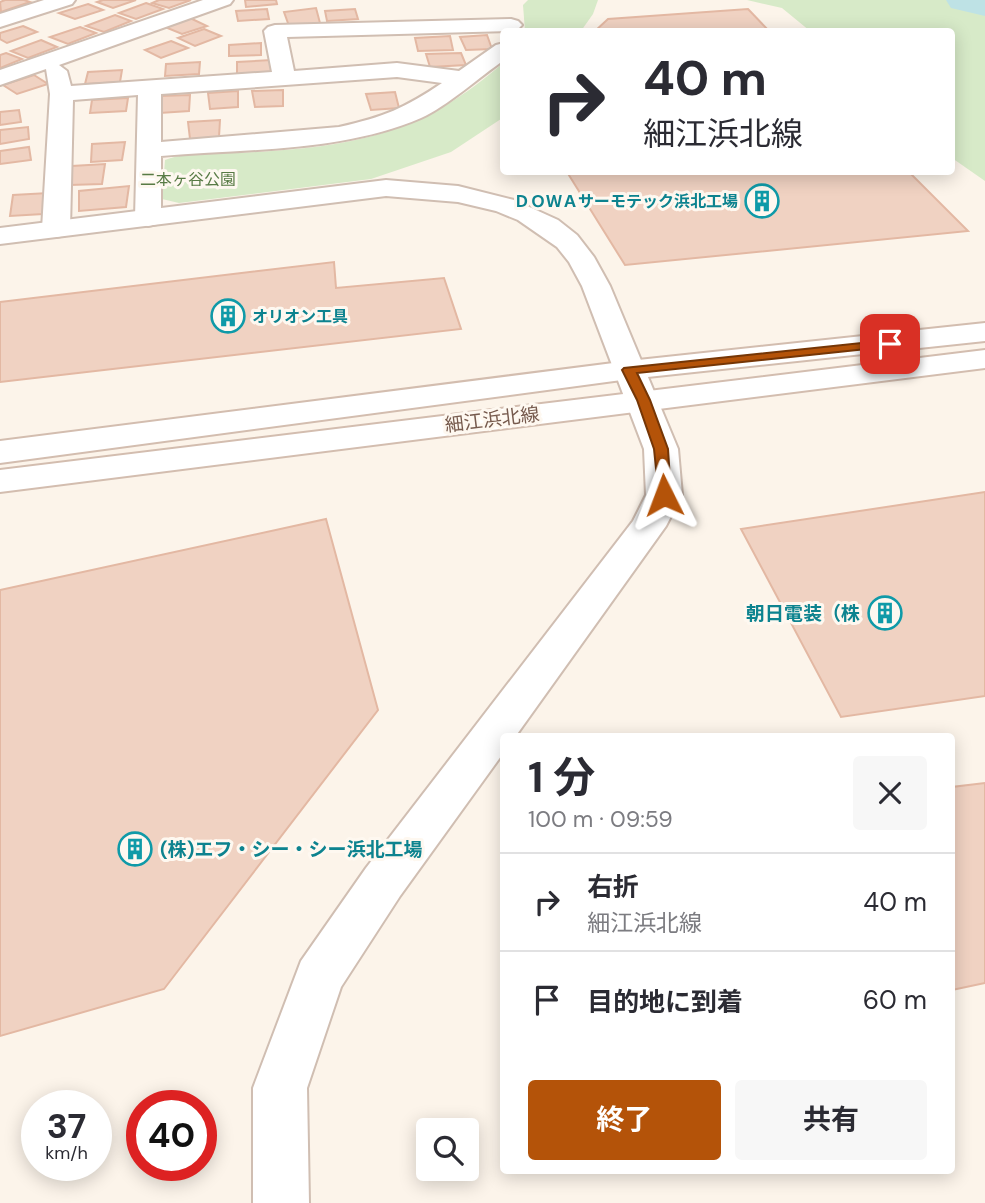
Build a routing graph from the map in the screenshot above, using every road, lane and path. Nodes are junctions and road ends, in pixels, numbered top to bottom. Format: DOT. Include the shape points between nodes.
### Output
graph roads {
  1 [pos="65,0"];
  2 [pos="223,0"];
  3 [pos="508,0"];
  4 [pos="0,21"];
  5 [pos="511,28"];
  6 [pos="500,29"];
  7 [pos="500,53"];
  8 [pos="48,61"];
  9 [pos="284,77"];
  10 [pos="0,78"];
  11 [pos="466,79"];
  12 [pos="149,87"];
  13 [pos="62,94"];
  14 [pos="149,150"];
  15 [pos="148,218"];
  16 [pos="56,229"];
  17 [pos="0,236"];
  18 [pos="985,332"];
  19 [pos="985,359"];
  20 [pos="636,385"];
  21 [pos="0,452"];
  22 [pos="0,481"];
  23 [pos="281,1203"];
  1 -- 4 [label="street"];
  2 -- 8 [label="street"];
  3 -- 5 [label="street"];
  6 -- 9 [label="street" via="275,31"];
  7 -- 11 [label="street"];
  8 -- 10 [label="street"];
  8 -- 13 [label="street"];
  9 -- 11 [label="street" via="397,70"];
  9 -- 12 [label="street"];
  11 -- 14 [label="street" via="415,112 357,131"];
  12 -- 13 [label="street"];
  12 -- 14 [label="street"];
  13 -- 16 [label="street"];
  14 -- 15 [label="street"];
  15 -- 16 [label="street"];
  15 -- 20 [label="street" via="386,188 425,189 521,211 568,242 583,261"];
  16 -- 17 [label="street"];
  18 -- 20 [label="street, 細江浜北線"];
  19 -- 20 [label="street, 細江浜北線"];
  20 -- 21 [label="street, 細江浜北線"];
  20 -- 22 [label="street, 細江浜北線"];
  20 -- 23 [label="street" via="661,449 664,495 648,526 383,882 319,978 280,1088"];
}
